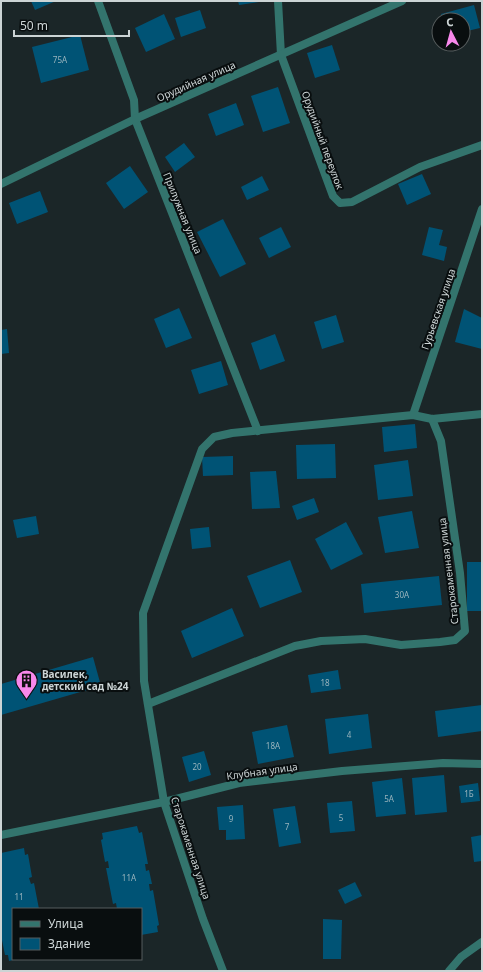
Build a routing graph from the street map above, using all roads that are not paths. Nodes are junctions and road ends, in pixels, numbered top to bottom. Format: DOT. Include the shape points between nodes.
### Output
graph roads {
  1 [pos="98,1"];
  2 [pos="278,1"];
  3 [pos="402,1"];
  4 [pos="281,54"];
  5 [pos="136,119"];
  6 [pos="482,145"];
  7 [pos="1,184"];
  8 [pos="482,209"];
  9 [pos="482,414"];
  10 [pos="413,415"];
  11 [pos="432,419"];
  12 [pos="258,431"];
  13 [pos="148,704"];
  14 [pos="482,764"];
  15 [pos="164,802"];
  16 [pos="1,835"];
  17 [pos="482,942"];
  18 [pos="223,971"];
  19 [pos="449,971"];
  1 -- 5 [label="street, Прилужная улица" via="134,100"];
  2 -- 4 [label="street, Орудийный переулок"];
  3 -- 4 [label="street, Орудийная улица"];
  4 -- 5 [label="street, Орудийная улица"];
  4 -- 6 [label="street, Орудийный переулок" via="333,196 340,203 352,202 420,167"];
  5 -- 7 [label="street, Орудийная улица"];
  5 -- 12 [label="street, Прилужная улица"];
  8 -- 10 [label="street, Гурьевская улица"];
  9 -- 11 [label="street, Старокаменная улица"];
  10 -- 11 [label="street, Старокаменная улица"];
  10 -- 12 [label="street, Старокаменная улица"];
  11 -- 13 [label="street, Старокаменная улица" via="441,442 460,573 465,631 455,640 440,642 400,645 365,639 321,641 295,646"];
  12 -- 13 [label="street, Старокаменная улица" via="214,437 199,456 143,613 144,681"];
  13 -- 15 [label="street, Старокаменная улица"];
  14 -- 15 [label="street, Клубная улица" via="444,763 239,783"];
  15 -- 16 [label="street, Клубная улица"];
  15 -- 18 [label="street, Старокаменная улица"];
  17 -- 19 [label="street" via="461,957"];
}
